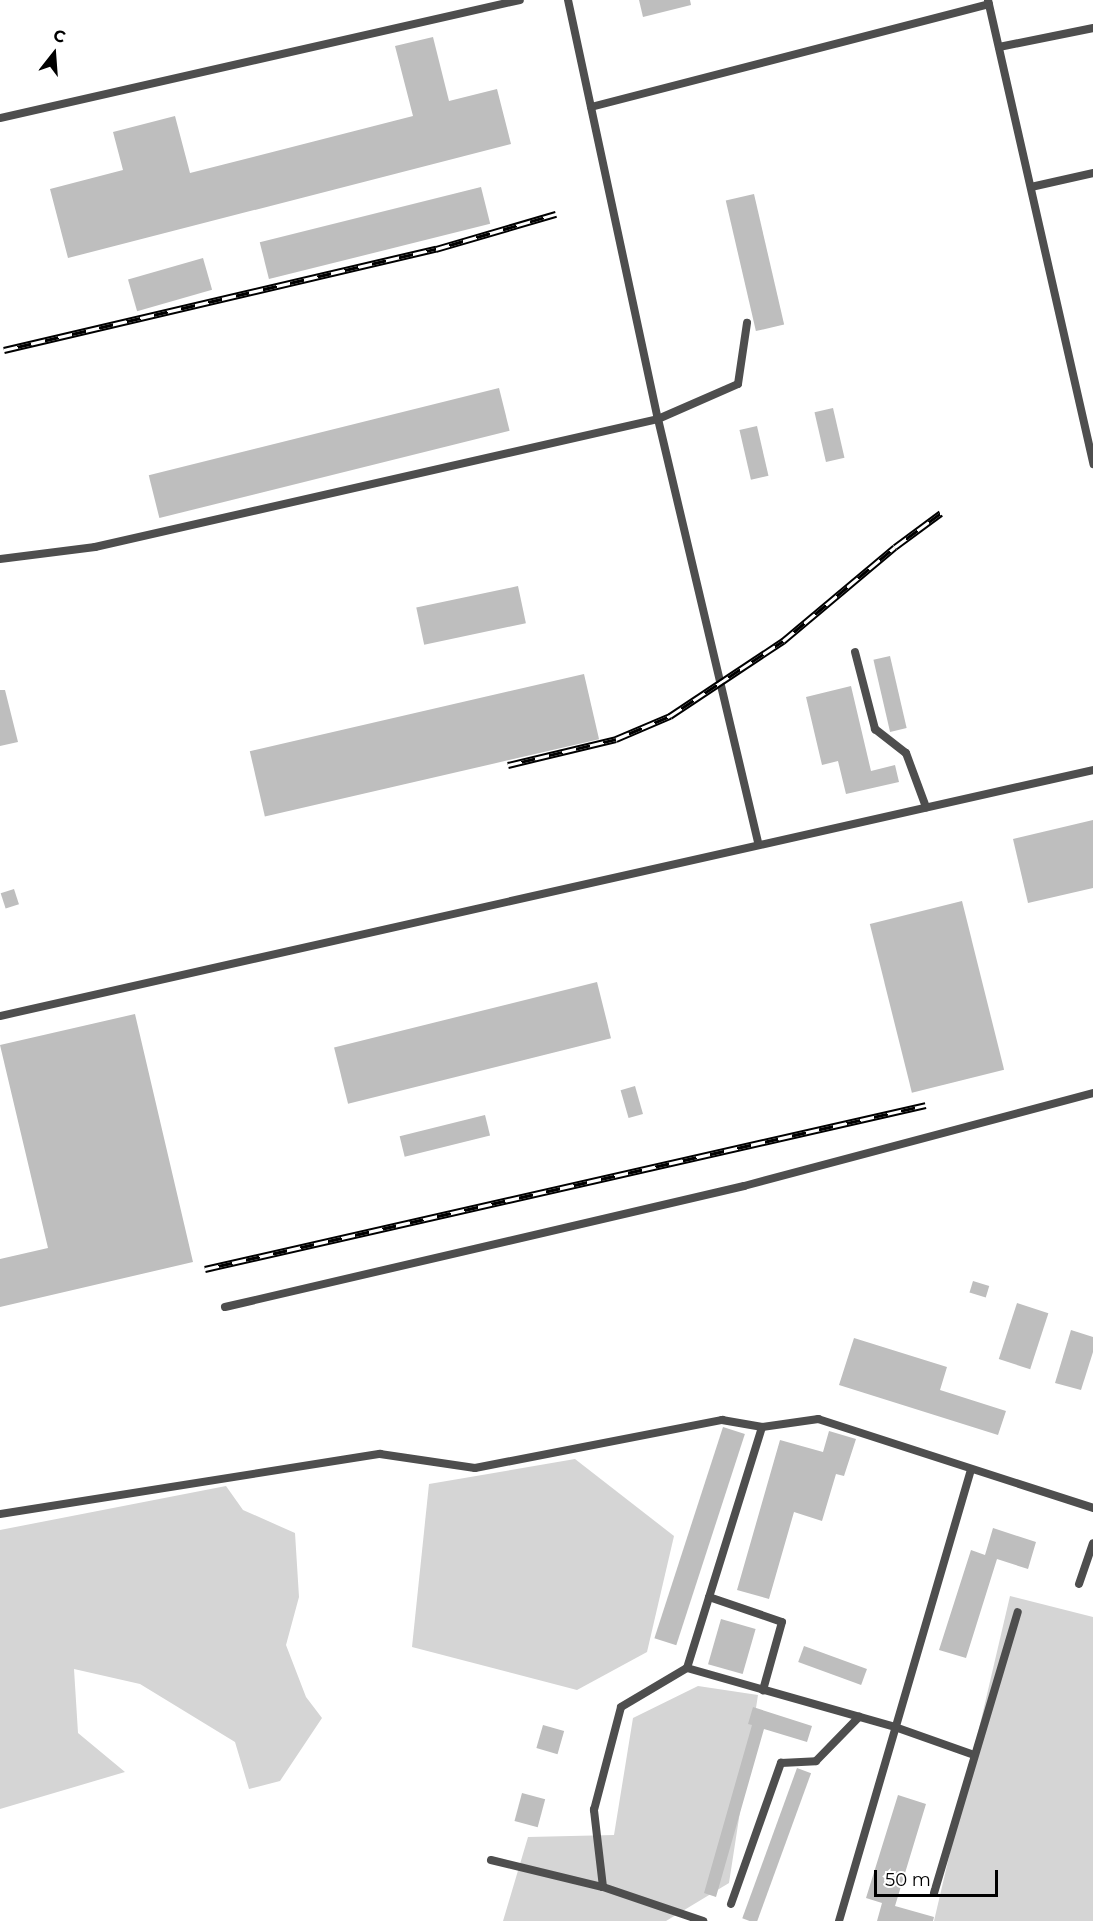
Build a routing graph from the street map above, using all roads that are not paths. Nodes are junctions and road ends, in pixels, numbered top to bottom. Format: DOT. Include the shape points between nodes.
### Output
graph roads {
  1 [pos="520,0"];
  2 [pos="568,0"];
  3 [pos="988,2"];
  4 [pos="1093,28"];
  5 [pos="999,47"];
  6 [pos="591,107"];
  7 [pos="0,118"];
  8 [pos="1093,173"];
  9 [pos="1031,187"];
  10 [pos="747,323"];
  11 [pos="658,419"];
  12 [pos="1093,464"];
  13 [pos="0,559"];
  14 [pos="855,652"];
  15 [pos="1093,770"];
  16 [pos="926,807"];
  17 [pos="758,843"];
  18 [pos="0,1016"];
  19 [pos="1093,1093"];
  20 [pos="225,1307"];
  21 [pos="762,1427"];
  22 [pos="971,1471"];
  23 [pos="1093,1508"];
  24 [pos="0,1514"];
  25 [pos="1093,1543"];
  26 [pos="1079,1584"];
  27 [pos="709,1597"];
  28 [pos="1018,1612"];
  29 [pos="687,1668"];
  30 [pos="763,1690"];
  31 [pos="859,1717"];
  32 [pos="895,1727"];
  33 [pos="974,1755"];
  34 [pos="491,1860"];
  35 [pos="603,1887"];
  36 [pos="934,1893"];
  37 [pos="731,1905"];
  38 [pos="703,1921"];
  39 [pos="839,1921"];
  1 -- 7 [label="lane"];
  2 -- 6 [label="lane"];
  3 -- 5 [label="lane"];
  3 -- 6 [label="lane"];
  4 -- 5 [label="lane"];
  5 -- 9 [label="lane"];
  6 -- 11 [label="lane"];
  8 -- 9 [label="lane"];
  9 -- 12 [label="lane"];
  10 -- 11 [label="lane" via="738,384"];
  11 -- 13 [label="lane" via="95,547"];
  11 -- 17 [label="lane"];
  14 -- 16 [label="lane" via="875,729 906,753"];
  15 -- 16 [label="lane"];
  16 -- 17 [label="lane"];
  17 -- 18 [label="lane"];
  19 -- 20 [label="lane" via="744,1186"];
  21 -- 22 [label="lane" via="818,1419"];
  21 -- 24 [label="lane" via="722,1420 475,1468 380,1454"];
  21 -- 27 [label="lane"];
  22 -- 23 [label="lane"];
  22 -- 32 [label="lane"];
  25 -- 26 [label="lane"];
  27 -- 29 [label="lane"];
  27 -- 30 [label="lane" via="782,1622"];
  28 -- 33 [label="lane"];
  29 -- 30 [label="lane"];
  29 -- 35 [label="lane" via="621,1707 594,1810"];
  30 -- 31 [label="lane"];
  31 -- 32 [label="lane"];
  31 -- 37 [label="lane" via="816,1761 781,1763"];
  32 -- 33 [label="lane"];
  32 -- 39 [label="lane"];
  33 -- 36 [label="lane"];
  34 -- 35 [label="lane"];
  35 -- 38 [label="lane"];
}
